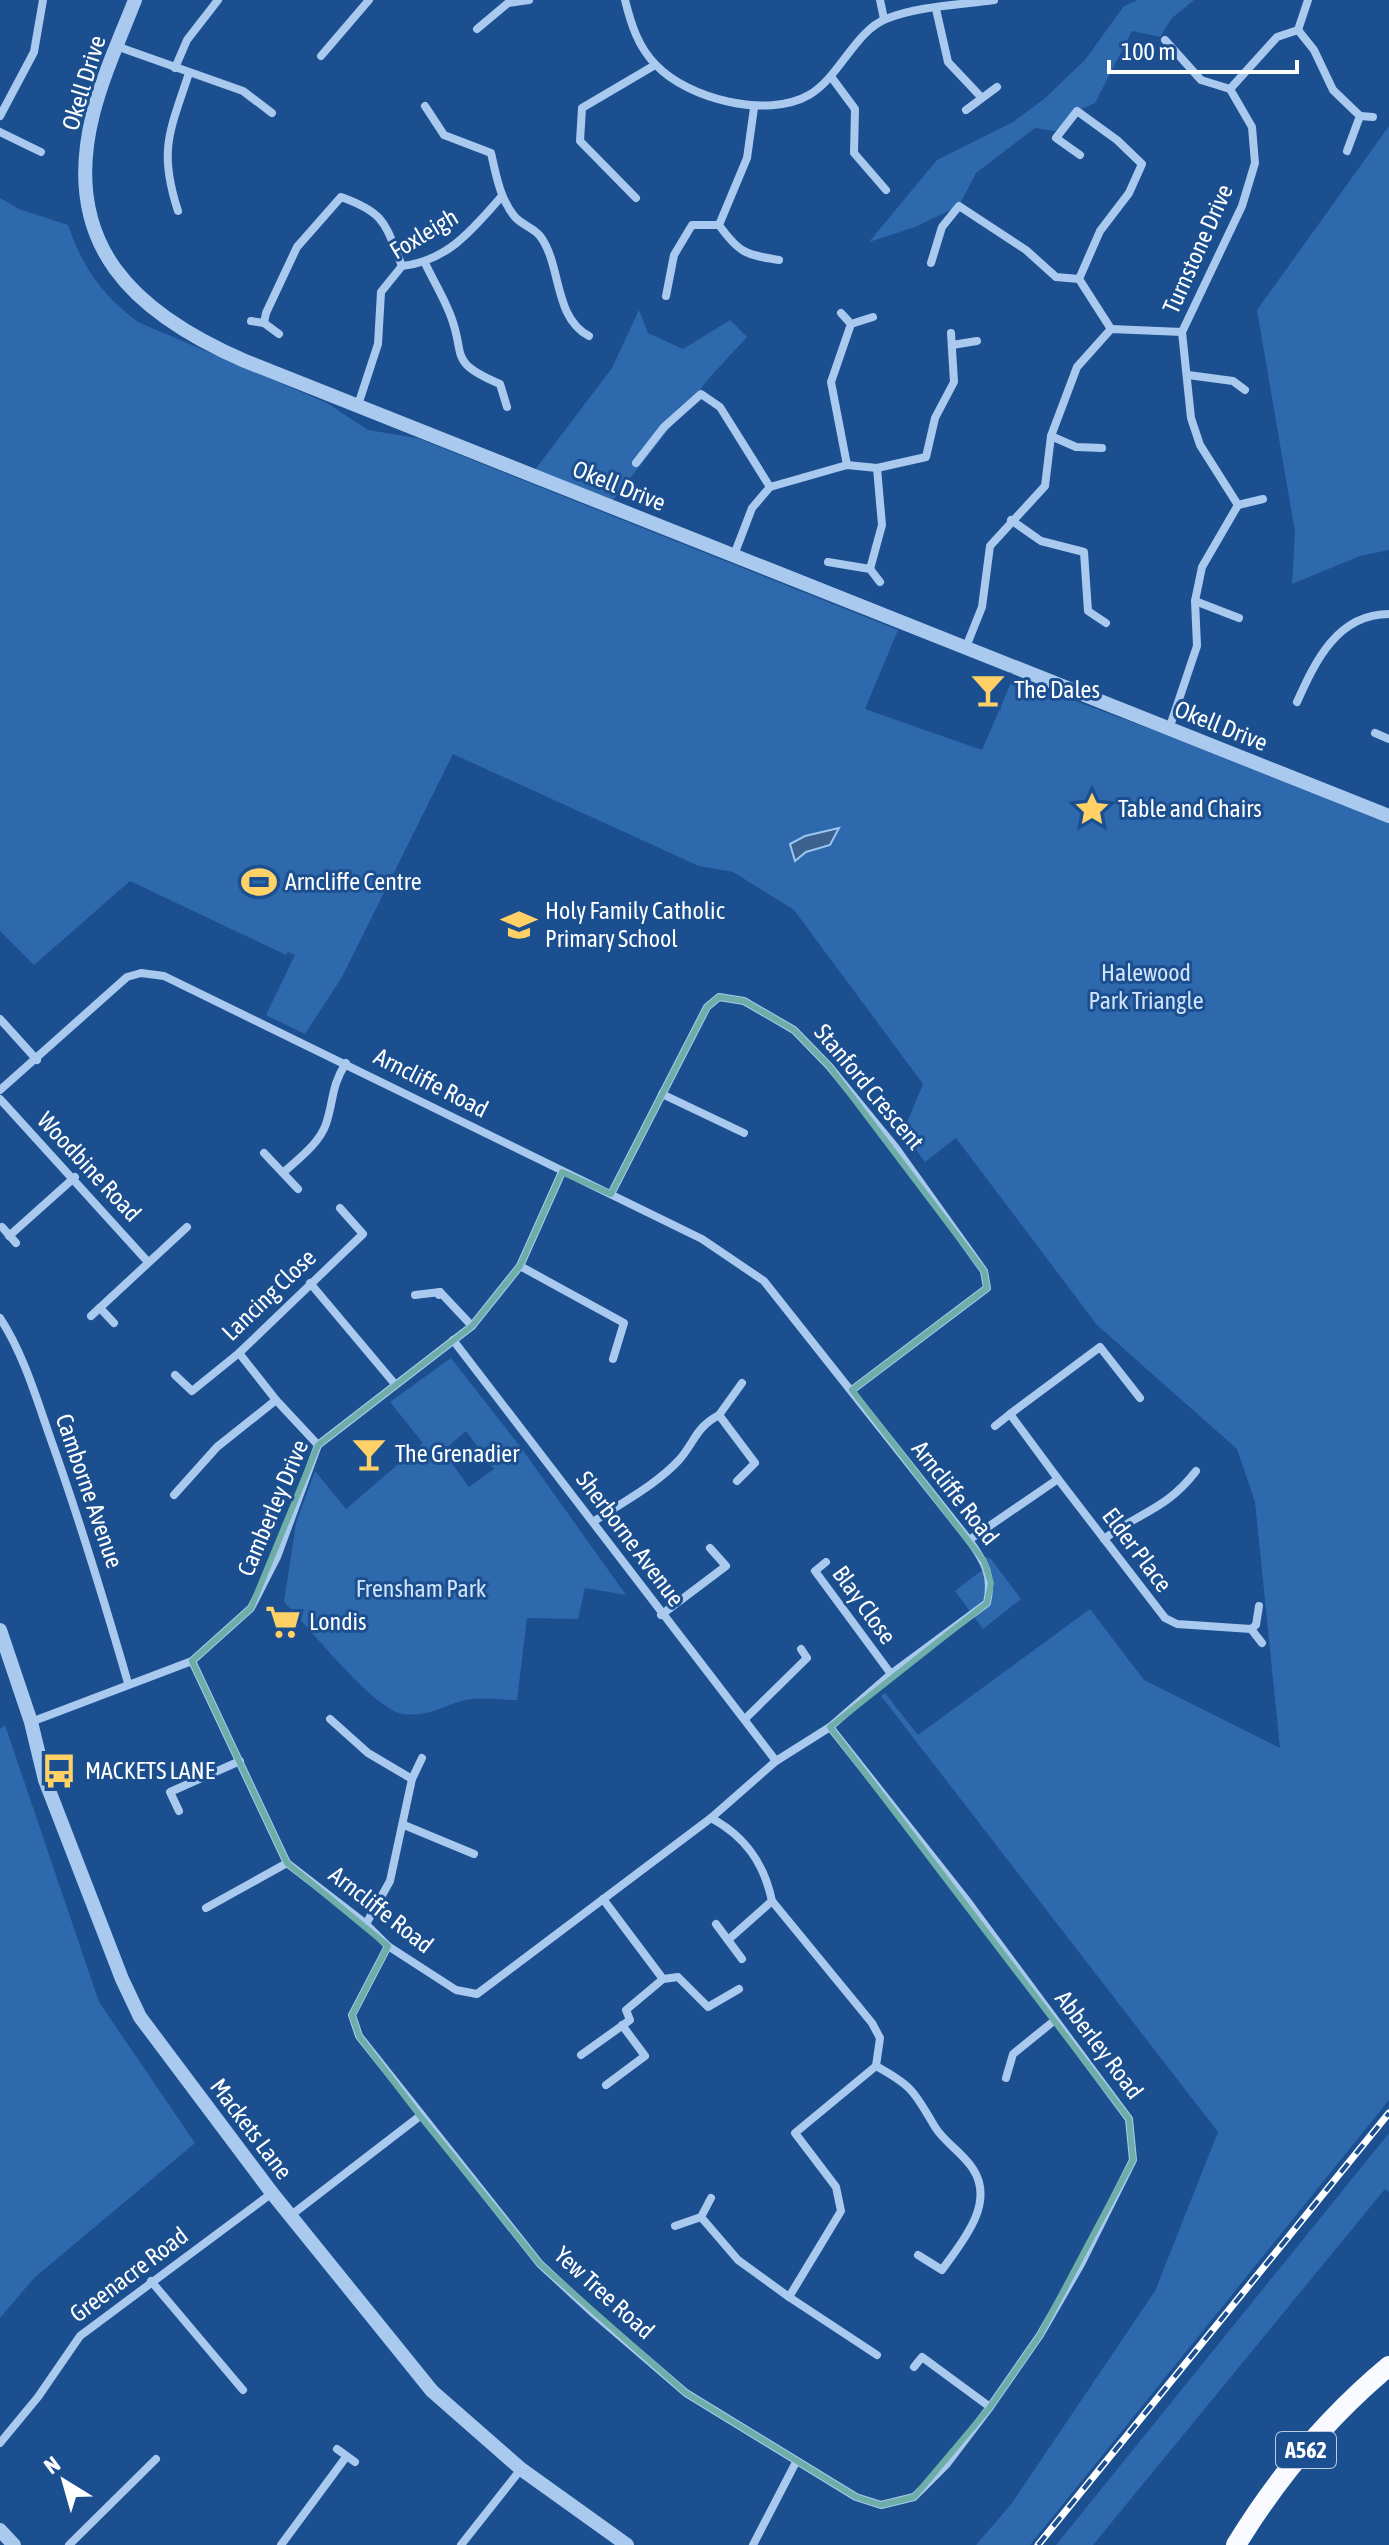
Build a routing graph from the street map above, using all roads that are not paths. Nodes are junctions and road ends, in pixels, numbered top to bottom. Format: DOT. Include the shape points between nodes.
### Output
graph roads {
  1 [pos="43,0"];
  2 [pos="135,0"];
  3 [pos="218,0"];
  4 [pos="369,0"];
  5 [pos="529,0"];
  6 [pos="625,0"];
  7 [pos="880,0"];
  8 [pos="994,0"];
  9 [pos="1308,0"];
  10 [pos="936,9"];
  11 [pos="884,19"];
  12 [pos="477,29"];
  13 [pos="1298,30"];
  14 [pos="1165,40"];
  15 [pos="116,46"];
  16 [pos="321,56"];
  17 [pos="655,65"];
  18 [pos="175,68"];
  19 [pos="189,73"];
  20 [pos="832,78"];
  21 [pos="997,87"];
  22 [pos="1230,89"];
  23 [pos="981,97"];
  24 [pos="425,106"];
  25 [pos="754,108"];
  26 [pos="966,110"];
  27 [pos="272,113"];
  28 [pos="0,116"];
  29 [pos="1360,116"];
  30 [pos="1373,117"];
  31 [pos="0,132"];
  32 [pos="1347,151"];
  33 [pos="41,152"];
  34 [pos="1080,155"];
  35 [pos="886,190"];
  36 [pos="502,196"];
  37 [pos="636,198"];
  38 [pos="178,211"];
  39 [pos="719,225"];
  40 [pos="779,260"];
  41 [pos="425,263"];
  42 [pos="931,263"];
  43 [pos="402,266"];
  44 [pos="1079,279"];
  45 [pos="666,296"];
  46 [pos="841,313"];
  47 [pos="873,317"];
  48 [pos="251,321"];
  49 [pos="264,323"];
  50 [pos="851,324"];
  51 [pos="1111,329"];
  52 [pos="1182,332"];
  53 [pos="951,333"];
  54 [pos="279,334"];
  55 [pos="589,336"];
  56 [pos="977,341"];
  57 [pos="952,345"];
  58 [pos="1188,375"];
  59 [pos="1245,390"];
  60 [pos="358,405"];
  61 [pos="507,407"];
  62 [pos="1051,436"];
  63 [pos="1102,448"];
  64 [pos="636,463"];
  65 [pos="847,465"];
  66 [pos="877,468"];
  67 [pos="770,487"];
  68 [pos="1263,499"];
  69 [pos="1238,505"];
  70 [pos="1011,520"];
  71 [pos="734,555"];
  72 [pos="828,562"];
  73 [pos="870,569"];
  74 [pos="880,582"];
  75 [pos="1195,601"];
  76 [pos="1389,614"];
  77 [pos="1239,618"];
  78 [pos="1106,623"];
  79 [pos="966,647"];
  80 [pos="1297,702"];
  81 [pos="1169,729"];
  82 [pos="1375,733"];
  83 [pos="1389,739"];
  84 [pos="1389,816"];
  85 [pos="0,1019"];
  86 [pos="37,1060"];
  87 [pos="346,1063"];
  88 [pos="0,1090"];
  89 [pos="662,1094"];
  90 [pos="0,1099"];
  91 [pos="744,1133"];
  92 [pos="264,1153"];
  93 [pos="562,1172"];
  94 [pos="283,1173"];
  95 [pos="75,1177"];
  96 [pos="298,1189"];
  97 [pos="611,1194"];
  98 [pos="340,1208"];
  99 [pos="2,1227"];
  100 [pos="187,1227"];
  101 [pos="148,1262"];
  102 [pos="520,1266"];
  103 [pos="310,1283"];
  104 [pos="415,1295"];
  105 [pos="100,1308"];
  106 [pos="91,1316"];
  107 [pos="0,1318"];
  108 [pos="114,1323"];
  109 [pos="472,1326"];
  110 [pos="453,1340"];
  111 [pos="239,1353"];
  112 [pos="613,1359"];
  113 [pos="175,1375"];
  114 [pos="394,1383"];
  115 [pos="742,1383"];
  116 [pos="852,1390"];
  117 [pos="1140,1398"];
  118 [pos="276,1400"];
  119 [pos="1010,1414"];
  120 [pos="719,1415"];
  121 [pos="995,1426"];
  122 [pos="318,1445"];
  123 [pos="1196,1471"];
  124 [pos="1058,1479"];
  125 [pos="737,1481"];
  126 [pos="174,1495"];
  127 [pos="593,1522"];
  128 [pos="1104,1539"];
  129 [pos="969,1540"];
  130 [pos="710,1548"];
  131 [pos="826,1562"];
  132 [pos="1259,1606"];
  133 [pos="661,1615"];
  134 [pos="1248,1629"];
  135 [pos="0,1630"];
  136 [pos="1262,1643"];
  137 [pos="801,1649"];
  138 [pos="192,1661"];
  139 [pos="891,1674"];
  140 [pos="128,1683"];
  141 [pos="746,1718"];
  142 [pos="330,1719"];
  143 [pos="31,1722"];
  144 [pos="830,1727"];
  145 [pos="422,1758"];
  146 [pos="240,1761"];
  147 [pos="776,1761"];
  148 [pos="412,1779"];
  149 [pos="179,1811"];
  150 [pos="711,1818"];
  151 [pos="404,1825"];
  152 [pos="474,1854"];
  153 [pos="287,1863"];
  154 [pos="603,1899"];
  155 [pos="772,1901"];
  156 [pos="206,1908"];
  157 [pos="366,1924"];
  158 [pos="716,1924"];
  159 [pos="728,1940"];
  160 [pos="388,1946"];
  161 [pos="742,1959"];
  162 [pos="663,1979"];
  163 [pos="739,1989"];
  164 [pos="1055,2020"];
  165 [pos="622,2025"];
  166 [pos="581,2055"];
  167 [pos="876,2066"];
  168 [pos="1006,2078"];
  169 [pos="606,2085"];
  170 [pos="420,2116"];
  171 [pos="272,2193"];
  172 [pos="711,2198"];
  173 [pos="290,2216"];
  174 [pos="701,2217"];
  175 [pos="675,2226"];
  176 [pos="918,2255"];
  177 [pos="151,2281"];
  178 [pos="789,2297"];
  179 [pos="877,2355"];
  180 [pos="1389,2366"];
  181 [pos="914,2367"];
  182 [pos="243,2390"];
  183 [pos="990,2407"];
  184 [pos="0,2443"];
  185 [pos="337,2449"];
  186 [pos="346,2457"];
  187 [pos="156,2459"];
  188 [pos="355,2462"];
  189 [pos="796,2462"];
  190 [pos="521,2469"];
  191 [pos="835,2484"];
  192 [pos="0,2530"];
  193 [pos="14,2545"];
  194 [pos="69,2545"];
  195 [pos="281,2545"];
  196 [pos="461,2545"];
  197 [pos="627,2545"];
  198 [pos="753,2545"];
  199 [pos="1236,2545"];
  1 -- 28 [label="street" via="34,52"];
  2 -- 15 [label="street, Okell Drive"];
  3 -- 18 [label="street" via="187,40"];
  4 -- 16 [label="street"];
  5 -- 12 [label="street" via="508,3"];
  6 -- 17 [label="street" via="632,30"];
  7 -- 11 [label="street"];
  8 -- 10 [label="street"];
  9 -- 13 [label="street"];
  10 -- 11 [label="street"];
  10 -- 23 [label="street" via="948,62"];
  11 -- 20 [label="street" via="852,49"];
  13 -- 22 [label="street" via="1277,37"];
  13 -- 29 [label="street" via="1333,90"];
  14 -- 22 [label="street" via="1201,80"];
  15 -- 18 [label="street"];
  15 -- 60 [label="street, Okell Drive" via="92,117 86,178 92,222 113,266 142,301 183,331"];
  17 -- 25 [label="street" via="681,85"];
  17 -- 37 [label="street" via="582,108 580,141"];
  18 -- 19 [label="street"];
  19 -- 27 [label="street" via="243,91"];
  19 -- 38 [label="street" via="166,144 167,177"];
  20 -- 25 [label="street" via="807,97"];
  20 -- 35 [label="street" via="855,109 854,153"];
  21 -- 23 [label="street"];
  22 -- 52 [label="street, Turnstone Drive" via="1252,127 1255,163 1242,206"];
  23 -- 26 [label="street"];
  24 -- 36 [label="street" via="444,135 491,153"];
  25 -- 39 [label="street" via="747,158"];
  29 -- 30 [label="street"];
  29 -- 32 [label="street"];
  31 -- 33 [label="street"];
  34 -- 44 [label="street" via="1056,138 1077,111 1142,164 1129,193 1100,231"];
  36 -- 41 [label="street, Foxleigh" via="465,239"];
  36 -- 55 [label="street" via="516,218 540,236 566,307"];
  39 -- 40 [label="street" via="747,255"];
  39 -- 45 [label="street" via="692,225 674,255"];
  41 -- 43 [label="street, Foxleigh"];
  41 -- 61 [label="street" via="451,316 458,353 474,373 500,384"];
  42 -- 44 [label="street" via="942,227 959,206 1026,250 1056,277"];
  43 -- 49 [label="street" via="382,218 341,197 297,247"];
  43 -- 60 [label="street, Foxleigh" via="381,292 378,344"];
  44 -- 51 [label="street"];
  46 -- 50 [label="street"];
  47 -- 50 [label="street"];
  48 -- 49 [label="street"];
  49 -- 54 [label="street"];
  50 -- 65 [label="street" via="831,382"];
  51 -- 52 [label="street"];
  51 -- 62 [label="street" via="1077,367"];
  52 -- 58 [label="street, Turnstone Drive"];
  53 -- 57 [label="street"];
  56 -- 57 [label="street"];
  57 -- 66 [label="street" via="954,382 935,418 926,457"];
  58 -- 59 [label="street" via="1233,381"];
  58 -- 69 [label="street, Turnstone Drive" via="1191,418 1200,445"];
  60 -- 71 [label="street, Okell Drive"];
  62 -- 63 [label="street" via="1076,447"];
  62 -- 70 [label="street" via="1045,486"];
  64 -- 67 [label="street" via="664,427 701,394 720,407"];
  65 -- 66 [label="street"];
  65 -- 67 [label="street"];
  66 -- 73 [label="street" via="882,525"];
  67 -- 71 [label="street" via="752,508"];
  68 -- 69 [label="street"];
  69 -- 75 [label="street" via="1202,567"];
  70 -- 78 [label="street" via="1041,541 1084,552 1088,611"];
  70 -- 79 [label="street" via="990,546 982,607"];
  71 -- 79 [label="street, Okell Drive"];
  72 -- 73 [label="street"];
  73 -- 74 [label="street"];
  75 -- 77 [label="street"];
  75 -- 81 [label="street" via="1197,646"];
  76 -- 80 [label="street" via="1346,628 1321,651"];
  79 -- 81 [label="street, Okell Drive"];
  81 -- 84 [label="street, Okell Drive"];
  82 -- 83 [label="street"];
  85 -- 86 [label="street"];
  86 -- 87 [label="street, Arncliffe Road" via="127,977 141,973 164,976"];
  86 -- 88 [label="street, Arncliffe Road"];
  87 -- 93 [label="street, Arncliffe Road"];
  87 -- 94 [label="street" via="332,1089 318,1140"];
  89 -- 91 [label="street"];
  89 -- 97 [label="street, Stanford Crescent"];
  89 -- 116 [label="street, Stanford Crescent" via="707,1007 719,997 744,1001 794,1030 829,1066 984,1271 987,1288"];
  90 -- 95 [label="street, Woodbine Road"];
  92 -- 94 [label="street"];
  93 -- 97 [label="street, Arncliffe Road"];
  93 -- 102 [label="street, Camberley Drive"];
  94 -- 96 [label="street"];
  95 -- 99 [label="street" via="13,1239"];
  95 -- 101 [label="street, Woodbine Road"];
  97 -- 116 [label="street, Arncliffe Road" via="702,1239 764,1281"];
  98 -- 103 [label="street, Lancing Close" via="363,1234"];
  100 -- 101 [label="street"];
  101 -- 105 [label="street"];
  102 -- 109 [label="street, Camberley Drive"];
  102 -- 112 [label="street" via="624,1323"];
  103 -- 111 [label="street, Lancing Close"];
  103 -- 114 [label="street"];
  104 -- 109 [label="street" via="440,1293"];
  105 -- 106 [label="street"];
  105 -- 108 [label="street"];
  107 -- 140 [label="street, Camborne Avenue" via="80,1520"];
  109 -- 110 [label="street, Camberley Drive"];
  110 -- 114 [label="street, Camberley Drive"];
  110 -- 127 [label="street, Sherborne Avenue"];
  111 -- 113 [label="street, Lancing Close" via="192,1391"];
  111 -- 118 [label="street"];
  114 -- 122 [label="street, Camberley Drive"];
  115 -- 120 [label="street"];
  116 -- 129 [label="street, Arncliffe Road"];
  117 -- 119 [label="street" via="1100,1347"];
  118 -- 122 [label="street"];
  118 -- 126 [label="street" via="217,1447"];
  119 -- 121 [label="street"];
  119 -- 124 [label="street, Elder Place"];
  120 -- 125 [label="street" via="755,1463"];
  120 -- 127 [label="street" via="693,1435 681,1458 664,1473"];
  122 -- 138 [label="street, Camberley Drive" via="277,1557 251,1608"];
  123 -- 128 [label="street" via="1171,1500"];
  124 -- 128 [label="street, Elder Place"];
  124 -- 129 [label="street"];
  127 -- 133 [label="street, Sherborne Avenue"];
  128 -- 134 [label="street, Elder Place" via="1165,1618 1177,1624"];
  129 -- 139 [label="street, Arncliffe Road" via="991,1583 987,1603"];
  130 -- 133 [label="street" via="726,1566"];
  131 -- 139 [label="street, Blay Close" via="815,1571"];
  132 -- 134 [label="street" via="1256,1625"];
  133 -- 141 [label="street, Sherborne Avenue"];
  134 -- 136 [label="street"];
  135 -- 143 [label="street, Mackets Lane"];
  137 -- 141 [label="street" via="807,1658"];
  138 -- 140 [label="street, Camberley Drive"];
  138 -- 146 [label="street, Arncliffe Road"];
  139 -- 144 [label="street, Arncliffe Road"];
  140 -- 143 [label="street, Camberley Drive"];
  141 -- 147 [label="street, Sherborne Avenue"];
  142 -- 148 [label="street" via="368,1753"];
  143 -- 171 [label="street, Mackets Lane" via="45,1780 140,2017"];
  144 -- 147 [label="street, Arncliffe Road"];
  144 -- 164 [label="street, Abberley Road"];
  145 -- 148 [label="street"];
  146 -- 149 [label="street" via="170,1792"];
  146 -- 153 [label="street, Arncliffe Road"];
  147 -- 150 [label="street, Arncliffe Road"];
  148 -- 151 [label="street"];
  150 -- 154 [label="street, Arncliffe Road"];
  150 -- 155 [label="street" via="733,1830 757,1860"];
  151 -- 152 [label="street"];
  151 -- 157 [label="street" via="390,1881"];
  153 -- 156 [label="street"];
  153 -- 157 [label="street, Arncliffe Road"];
  154 -- 160 [label="street, Arncliffe Road" via="477,1994 456,1990"];
  154 -- 162 [label="street"];
  155 -- 159 [label="street"];
  155 -- 167 [label="street" via="872,2023 880,2038"];
  157 -- 160 [label="street, Arncliffe Road"];
  158 -- 159 [label="street"];
  159 -- 161 [label="street"];
  160 -- 170 [label="street, Yew Tree Road" via="352,2015 359,2036"];
  162 -- 163 [label="street" via="678,1977 708,2007"];
  162 -- 165 [label="street" via="626,2010 630,2020"];
  164 -- 168 [label="street" via="1013,2054"];
  164 -- 183 [label="street, Abberley Road" via="1129,2119 1133,2160 1054,2312"];
  165 -- 166 [label="street"];
  165 -- 169 [label="street" via="645,2056"];
  167 -- 176 [label="street" via="906,2083 924,2103 936,2129 974,2169 979,2186 974,2224 942,2270"];
  167 -- 178 [label="street" via="795,2133 836,2187 841,2211"];
  170 -- 173 [label="street"];
  170 -- 189 [label="street, Yew Tree Road" via="540,2264 593,2313 686,2393"];
  171 -- 173 [label="street, Mackets Lane"];
  171 -- 177 [label="street, Greenacre Road"];
  172 -- 174 [label="street"];
  173 -- 190 [label="street, Mackets Lane" via="432,2391"];
  174 -- 175 [label="street"];
  174 -- 178 [label="street" via="738,2260"];
  177 -- 182 [label="street"];
  177 -- 184 [label="street, Greenacre Road" via="80,2336"];
  178 -- 179 [label="street"];
  180 -- 199 [label="highway, A562" via="1344,2404"];
  181 -- 183 [label="street" via="922,2357"];
  183 -- 191 [label="street, Abberley Road" via="914,2497 881,2505"];
  185 -- 186 [label="street"];
  186 -- 188 [label="street"];
  186 -- 195 [label="street"];
  187 -- 194 [label="street"];
  189 -- 191 [label="street, Yew Tree Road"];
  189 -- 198 [label="street"];
  190 -- 196 [label="street"];
  190 -- 197 [label="street, Mackets Lane"];
  192 -- 193 [label="street"];
}
